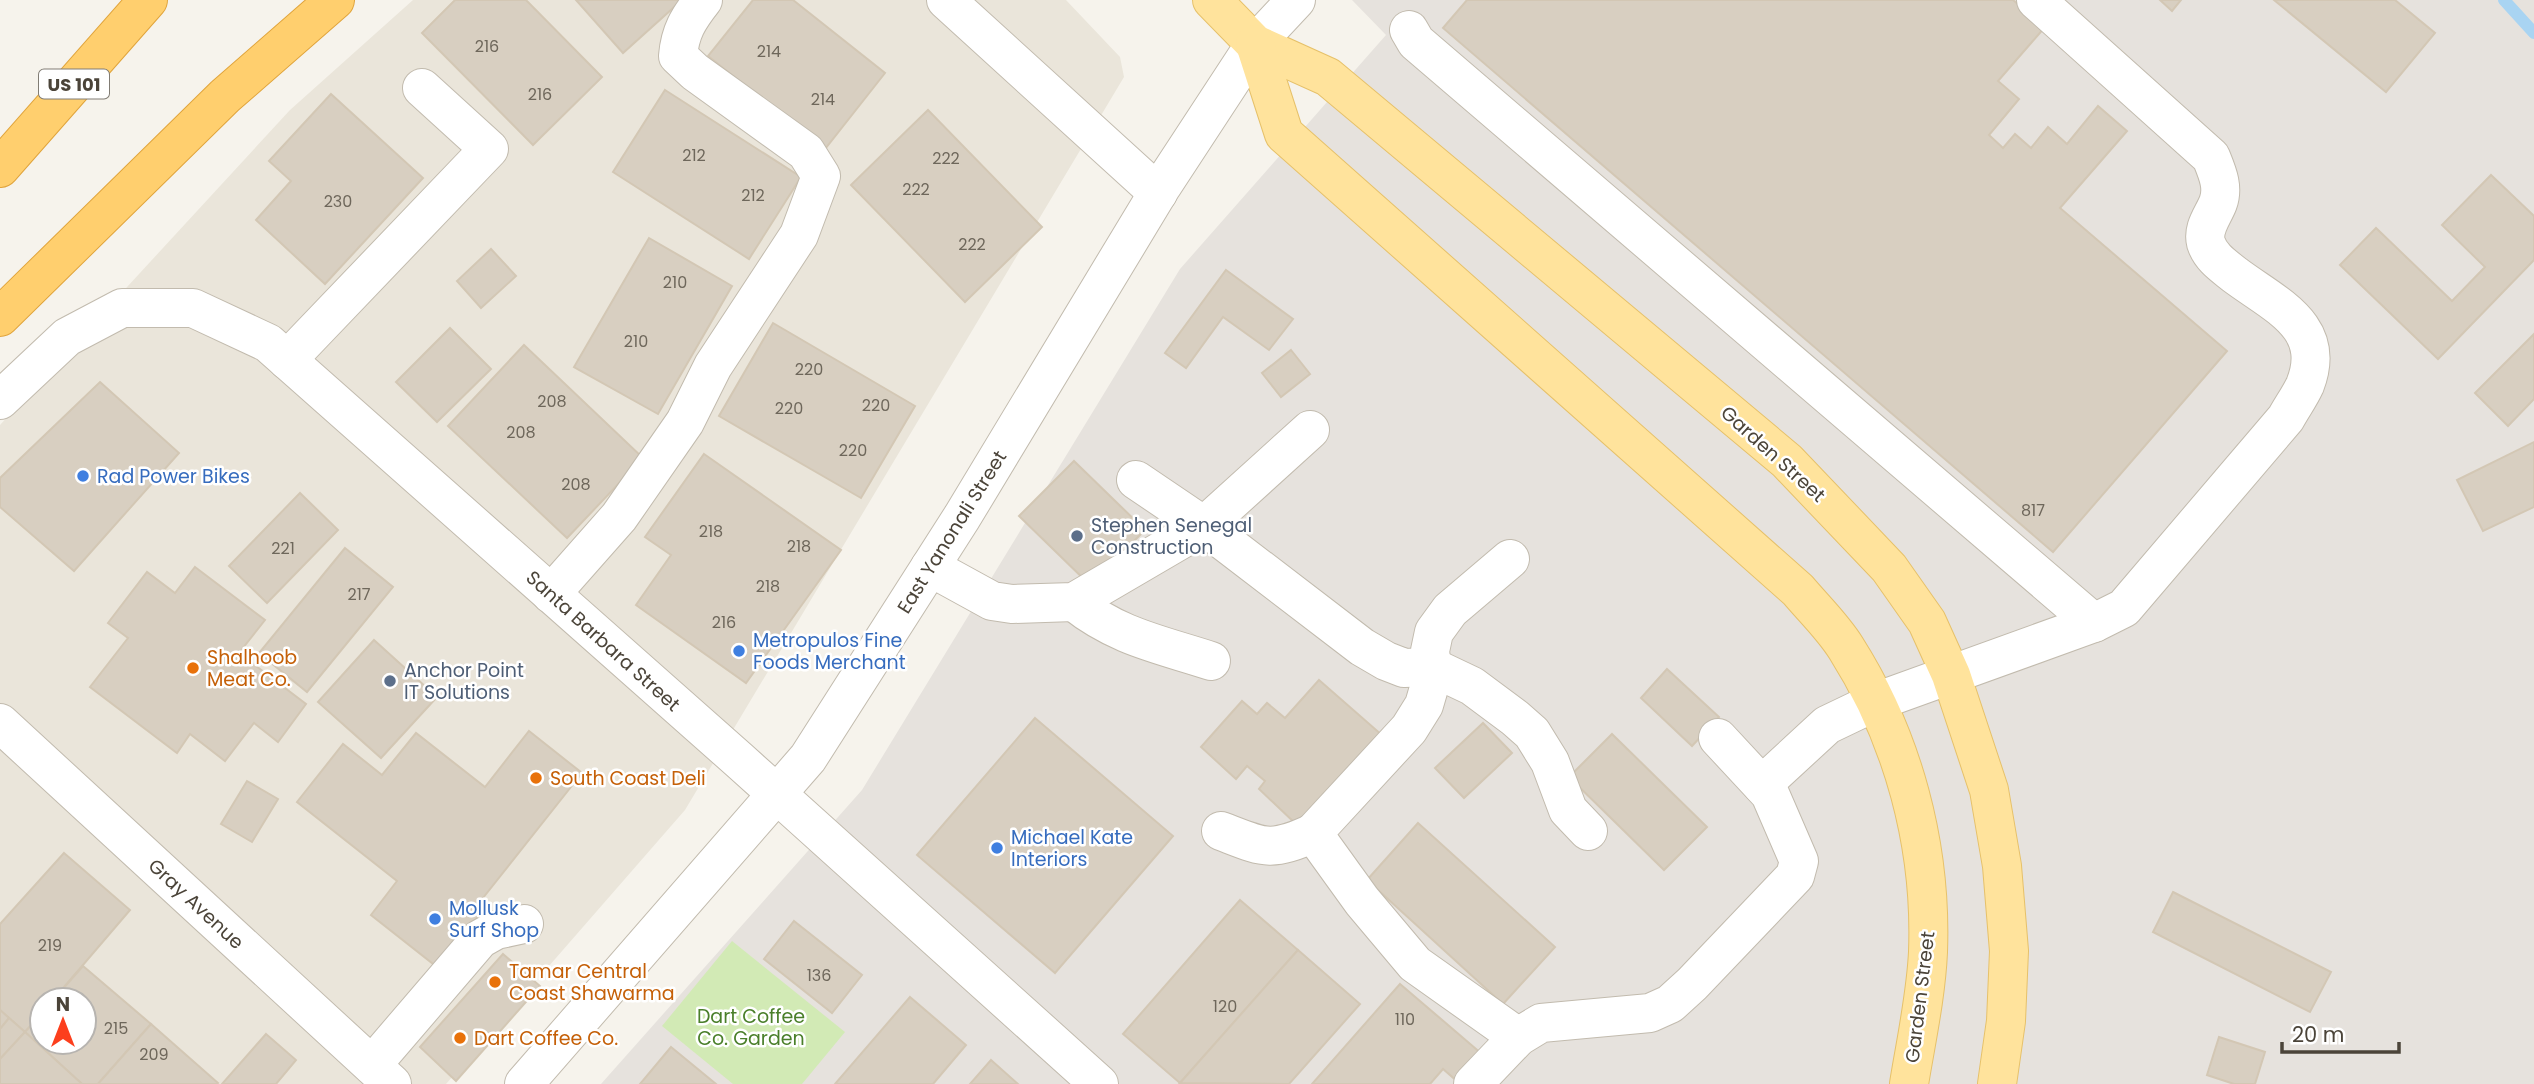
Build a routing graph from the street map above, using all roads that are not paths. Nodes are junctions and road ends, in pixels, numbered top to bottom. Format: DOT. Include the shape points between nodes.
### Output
graph roads {
  1 [pos="148,0"];
  2 [pos="335,0"];
  3 [pos="703,0"];
  4 [pos="946,0"];
  5 [pos="1212,0"];
  6 [pos="1296,0"];
  7 [pos="2036,0"];
  8 [pos="1409,30"];
  9 [pos="1255,44"];
  10 [pos="422,88"];
  11 [pos="0,168"];
  12 [pos="1158,193"];
  13 [pos="0,317"];
  14 [pos="287,360"];
  15 [pos="0,400"];
  16 [pos="1310,430"];
  17 [pos="1136,480"];
  18 [pos="1204,526"];
  19 [pos="1510,559"];
  20 [pos="930,567"];
  21 [pos="551,594"];
  22 [pos="1074,601"];
  23 [pos="2094,623"];
  24 [pos="1211,661"];
  25 [pos="1432,667"];
  26 [pos="1951,675"];
  27 [pos="1875,702"];
  28 [pos="0,723"];
  29 [pos="1718,738"];
  30 [pos="1762,785"];
  31 [pos="776,796"];
  32 [pos="1221,831"];
  33 [pos="1588,831"];
  34 [pos="1313,833"];
  35 [pos="524,924"];
  36 [pos="1518,1037"];
  37 [pos="382,1075"];
  38 [pos="524,1084"];
  39 [pos="1099,1084"];
  40 [pos="1473,1084"];
  41 [pos="1909,1084"];
  42 [pos="1997,1084"];
  1 -- 11 [label="highway, US 101"];
  2 -- 13 [label="highway" via="225,96"];
  3 -- 21 [label="street" via="679,38 678,56 806,152 821,176 799,235 713,366 685,422 620,517"];
  4 -- 12 [label="street"];
  5 -- 9 [label="main road, Garden Street"];
  6 -- 9 [label="street, East Yanonali Street"];
  7 -- 23 [label="street" via="2211,156 2220,179 2219,201 2206,228 2206,243 2217,262 2298,323 2310,341 2305,385 2286,418 2124,608"];
  8 -- 23 [label="street" via="1426,51"];
  9 -- 12 [label="street, East Yanonali Street"];
  9 -- 26 [label="main road, Garden Street" via="1328,77 1787,461 1889,568 1927,622"];
  9 -- 27 [label="main road, Garden Street" via="1284,134 1798,590 1845,646"];
  10 -- 14 [label="street" via="489,149"];
  12 -- 20 [label="street, East Yanonali Street"];
  14 -- 15 [label="street, Santa Barbara Street" via="268,343 193,308 122,308 67,338"];
  14 -- 21 [label="street, Santa Barbara Street"];
  16 -- 18 [label="street"];
  17 -- 18 [label="street"];
  18 -- 22 [label="street"];
  18 -- 25 [label="street" via="1362,647 1404,668"];
  19 -- 25 [label="street" via="1450,610 1434,632"];
  20 -- 22 [label="street" via="992,601"];
  20 -- 31 [label="street, East Yanonali Street" via="808,758"];
  21 -- 31 [label="street, Santa Barbara Street"];
  22 -- 24 [label="street" via="1097,620 1127,635"];
  23 -- 26 [label="street"];
  25 -- 33 [label="street" via="1472,686 1532,733 1550,762 1568,810"];
  25 -- 34 [label="street" via="1424,705 1409,729"];
  26 -- 27 [label="street"];
  26 -- 42 [label="main road, Garden Street" via="1989,790 2002,866 2009,950 2007,1021"];
  27 -- 30 [label="street" via="1817,733"];
  27 -- 41 [label="main road, Garden Street" via="1911,794 1929,902 1928,956"];
  28 -- 37 [label="street, Gray Avenue"];
  29 -- 30 [label="street"];
  30 -- 36 [label="street" via="1799,861 1795,876 1692,984 1670,1004 1650,1013 1541,1023"];
  31 -- 38 [label="street, East Yanonali Street"];
  31 -- 39 [label="street, Santa Barbara Street"];
  32 -- 34 [label="street" via="1263,847 1291,844"];
  34 -- 36 [label="street" via="1415,964"];
  35 -- 37 [label="street" via="480,939"];
  36 -- 40 [label="street"];
}
